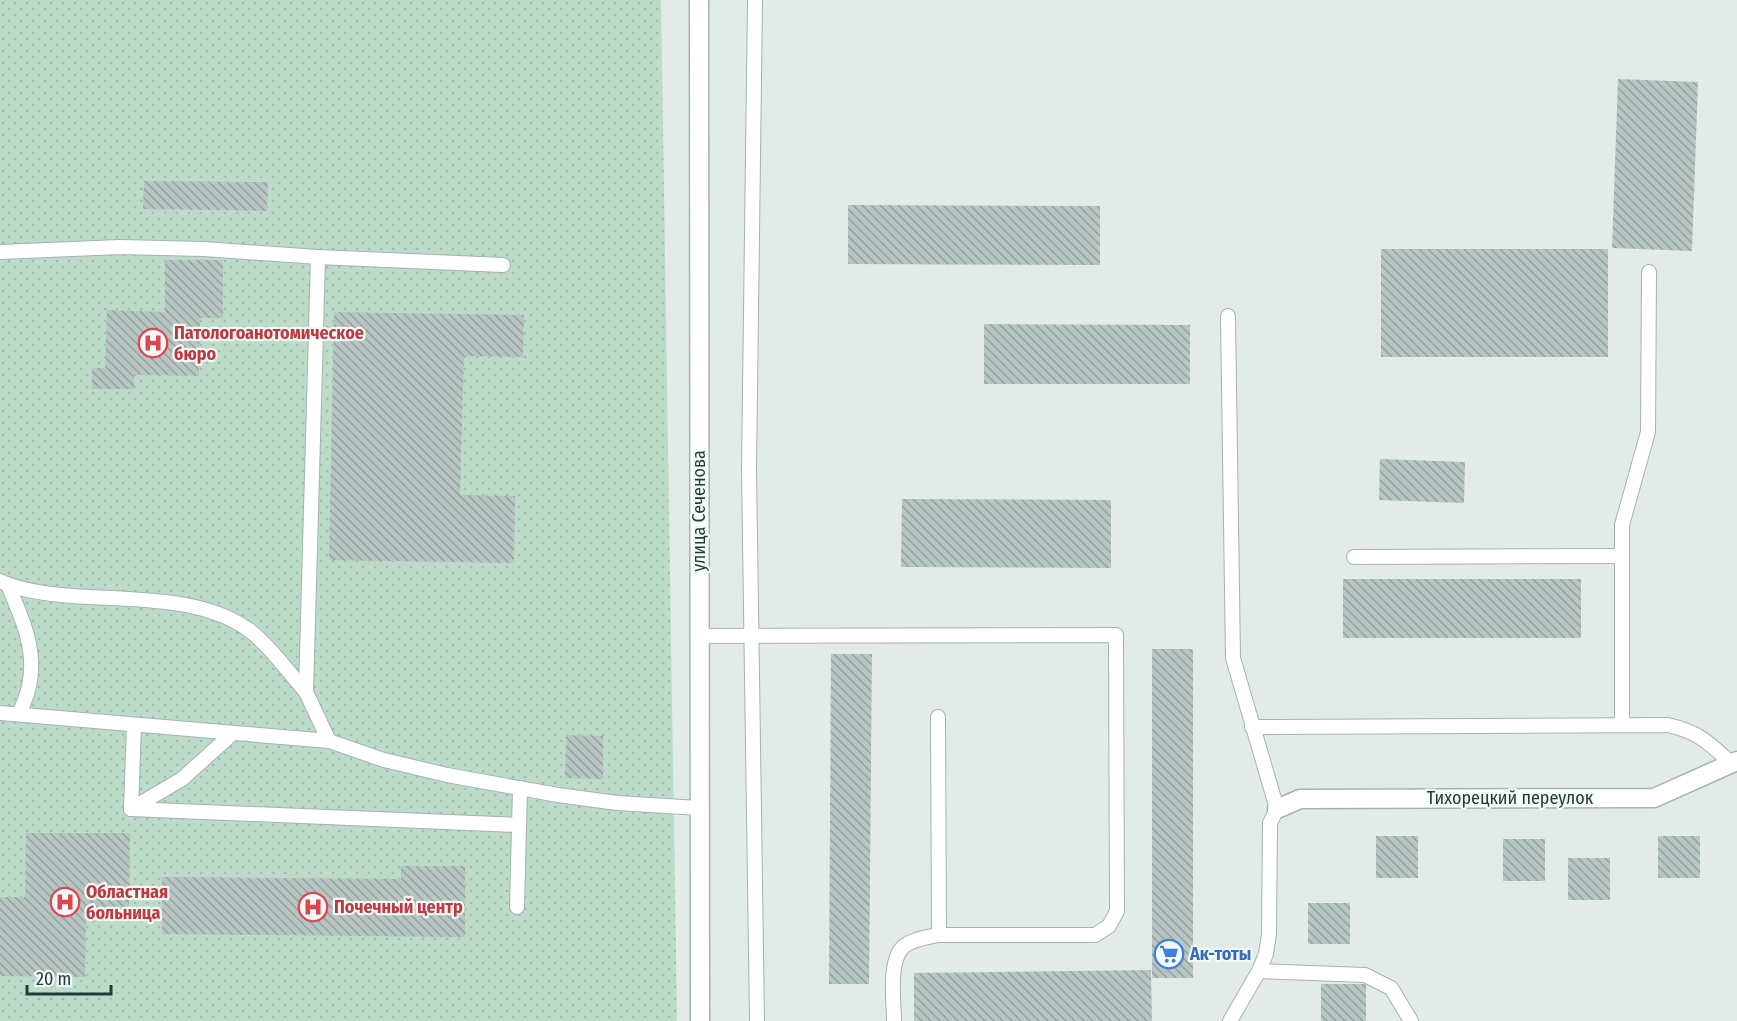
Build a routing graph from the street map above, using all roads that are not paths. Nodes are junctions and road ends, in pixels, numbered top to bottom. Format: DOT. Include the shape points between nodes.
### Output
graph roads {
  1 [pos="699,0"];
  2 [pos="755,0"];
  3 [pos="0,252"];
  4 [pos="318,257"];
  5 [pos="503,265"];
  6 [pos="1649,272"];
  7 [pos="1228,316"];
  8 [pos="1622,556"];
  9 [pos="1354,557"];
  10 [pos="4,583"];
  11 [pos="699,636"];
  12 [pos="750,636"];
  13 [pos="306,692"];
  14 [pos="0,713"];
  15 [pos="19,714"];
  16 [pos="938,717"];
  17 [pos="134,725"];
  18 [pos="1622,725"];
  19 [pos="1252,727"];
  20 [pos="233,733"];
  21 [pos="329,741"];
  22 [pos="1734,763"];
  23 [pos="520,788"];
  24 [pos="699,808"];
  25 [pos="131,809"];
  26 [pos="1277,809"];
  27 [pos="519,825"];
  28 [pos="517,908"];
  29 [pos="939,935"];
  30 [pos="1259,971"];
  31 [pos="700,1021"];
  32 [pos="757,1021"];
  33 [pos="894,1021"];
  34 [pos="1230,1021"];
  35 [pos="1411,1021"];
  1 -- 11 [label="street, улица Сеченова"];
  2 -- 12 [label="lane"];
  3 -- 4 [label="lane" via="120,247"];
  4 -- 5 [label="lane"];
  4 -- 13 [label="lane"];
  6 -- 8 [label="lane" via="1648,432 1622,525"];
  7 -- 19 [label="lane" via="1233,658"];
  8 -- 9 [label="lane"];
  8 -- 18 [label="lane"];
  10 -- 13 [label="lane" via="46,594 181,603 217,614 247,628"];
  10 -- 15 [label="lane" via="28,632 32,660 29,687"];
  11 -- 12 [label="lane"];
  11 -- 24 [label="street, улица Сеченова"];
  12 -- 29 [label="lane" via="1116,635 1117,911 1109,926 1095,935"];
  12 -- 32 [label="lane"];
  13 -- 21 [label="lane"];
  14 -- 15 [label="lane"];
  15 -- 17 [label="lane"];
  16 -- 29 [label="lane"];
  17 -- 20 [label="lane"];
  17 -- 25 [label="lane"];
  18 -- 19 [label="lane"];
  18 -- 22 [label="lane" via="1686,729"];
  19 -- 26 [label="lane"];
  20 -- 21 [label="lane"];
  20 -- 25 [label="lane" via="182,779"];
  21 -- 23 [label="lane" via="384,760"];
  22 -- 26 [label="street, Тихорецкий переулок" via="1654,798 1300,799"];
  23 -- 24 [label="lane" via="617,803"];
  23 -- 27 [label="lane"];
  24 -- 31 [label="street, улица Сеченова"];
  25 -- 27 [label="lane"];
  26 -- 30 [label="lane" via="1270,823 1269,934"];
  27 -- 28 [label="lane"];
  29 -- 33 [label="lane" via="904,946 896,960"];
  30 -- 34 [label="lane"];
  30 -- 35 [label="lane" via="1365,975 1391,988"];
}
